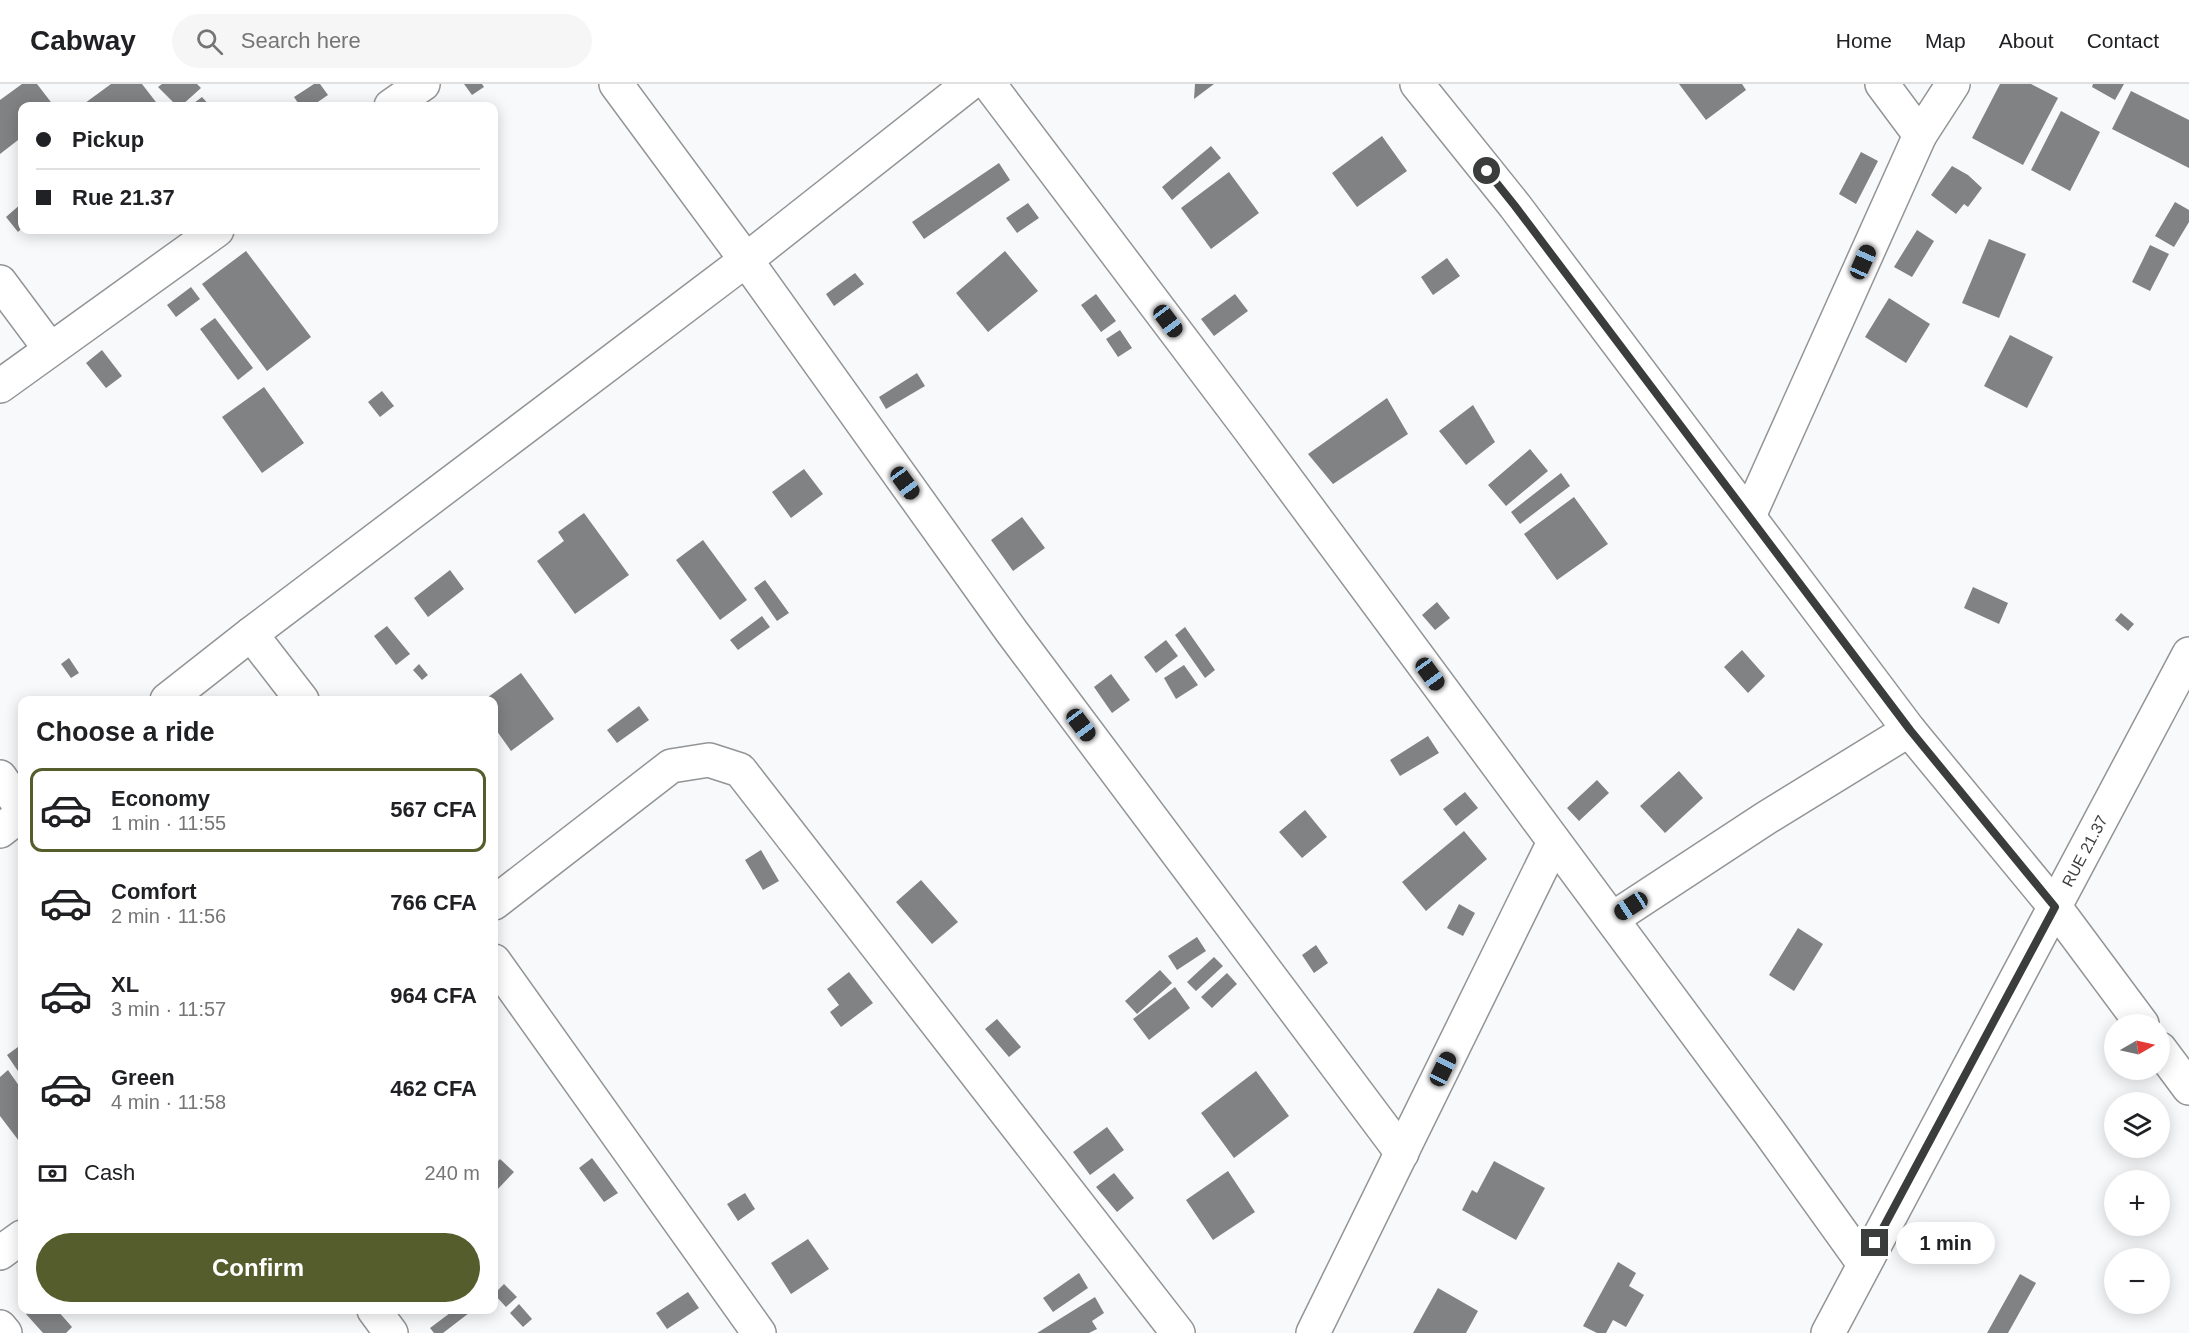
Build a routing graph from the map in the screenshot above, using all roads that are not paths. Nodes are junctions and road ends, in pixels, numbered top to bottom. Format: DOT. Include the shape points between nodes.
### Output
graph roads {
  1 [pos="423,84"];
  2 [pos="616,84"];
  3 [pos="969,84"];
  4 [pos="989,84"];
  5 [pos="1417,84"];
  6 [pos="1882,84"];
  7 [pos="1953,84"];
  8 [pos="397,102"];
  9 [pos="1920,135"];
  10 [pos="211,234"];
  11 [pos="746,260"];
  12 [pos="0,282"];
  13 [pos="50,349"];
  14 [pos="0,386"];
  15 [pos="1749,516"];
  16 [pos="251,634"];
  17 [pos="2189,654"];
  18 [pos="172,696"];
  19 [pos="299,696"];
  20 [pos="1910,730"];
  21 [pos="0,777"];
  22 [pos="18,803"];
  23 [pos="18,817"];
  24 [pos="0,831"];
  25 [pos="1554,842"];
  26 [pos="498,900"];
  27 [pos="2055,907"];
  28 [pos="1612,919"];
  29 [pos="498,967"];
  30 [pos="2135,1014"];
  31 [pos="2170,1062"];
  32 [pos="2189,1088"];
  33 [pos="1402,1153"];
  34 [pos="18,1241"];
  35 [pos="0,1253"];
  36 [pos="1864,1264"];
  37 [pos="377,1314"];
  38 [pos="0,1327"];
  39 [pos="5,1333"];
  40 [pos="391,1333"];
  41 [pos="759,1333"];
  42 [pos="1178,1333"];
  43 [pos="1313,1333"];
  44 [pos="1828,1333"];
  1 -- 8 [label="street"];
  2 -- 11 [label="street"];
  3 -- 11 [label="street"];
  4 -- 25 [label="street"];
  5 -- 15 [label="street" via="1515,206"];
  6 -- 9 [label="street"];
  7 -- 9 [label="street"];
  9 -- 15 [label="street"];
  10 -- 13 [label="street"];
  11 -- 16 [label="street"];
  11 -- 33 [label="street" via="1012,632"];
  12 -- 13 [label="street"];
  13 -- 14 [label="street"];
  15 -- 20 [label="street"];
  16 -- 18 [label="street"];
  16 -- 19 [label="street"];
  17 -- 27 [label="street, RUE 21.37"];
  20 -- 27 [label="street"];
  20 -- 28 [label="street"];
  21 -- 22 [label="street"];
  23 -- 24 [label="street"];
  25 -- 28 [label="street"];
  25 -- 33 [label="street"];
  26 -- 42 [label="street" via="671,766 709,760 740,770"];
  27 -- 30 [label="street"];
  27 -- 36 [label="street, RUE 21.37"];
  28 -- 36 [label="street"];
  29 -- 41 [label="street"];
  31 -- 32 [label="street"];
  33 -- 43 [label="street"];
  34 -- 35 [label="street"];
  36 -- 44 [label="street, RUE 21.37"];
  37 -- 40 [label="street"];
  38 -- 39 [label="street"];
}
